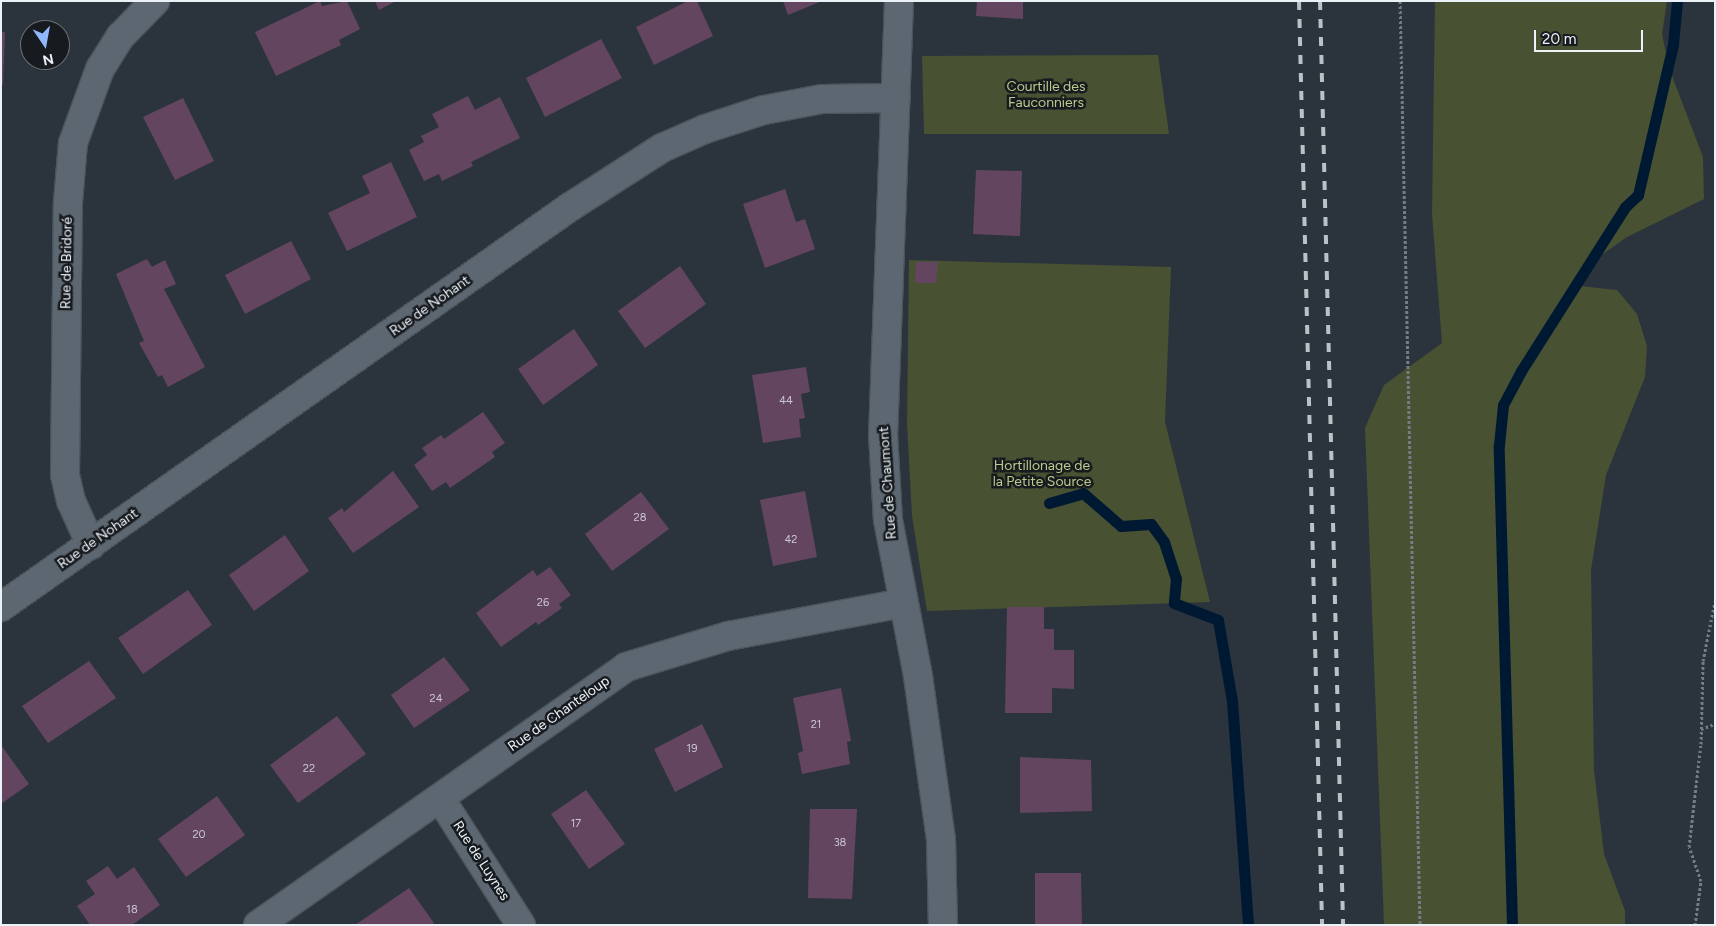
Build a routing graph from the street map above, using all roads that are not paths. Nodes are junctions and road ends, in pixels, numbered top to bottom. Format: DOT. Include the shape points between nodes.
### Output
graph roads {
  1 [pos="155,1"];
  2 [pos="899,1"];
  3 [pos="896,98"];
  4 [pos="90,545"];
  5 [pos="903,603"];
  6 [pos="1,607"];
  7 [pos="440,798"];
  8 [pos="258,925"];
  9 [pos="521,925"];
  10 [pos="943,925"];
  1 -- 4 [label="street, Rue de Bridoré" via="121,36 100,68 73,143 68,202 65,474 71,501"];
  2 -- 3 [label="street"];
  3 -- 4 [label="street, Rue de Nohant" via="822,99 764,110 705,129 662,148 562,213"];
  3 -- 5 [label="street, Rue de Chaumont" via="883,434 888,520"];
  4 -- 6 [label="street, Rue de Nohant"];
  5 -- 7 [label="street, Rue de Chanteloup" via="728,636 626,667"];
  5 -- 10 [label="street, Rue de Chaumont" via="941,839"];
  7 -- 8 [label="street, Rue de Chanteloup"];
  7 -- 9 [label="street, Rue de Luynes"];
}
